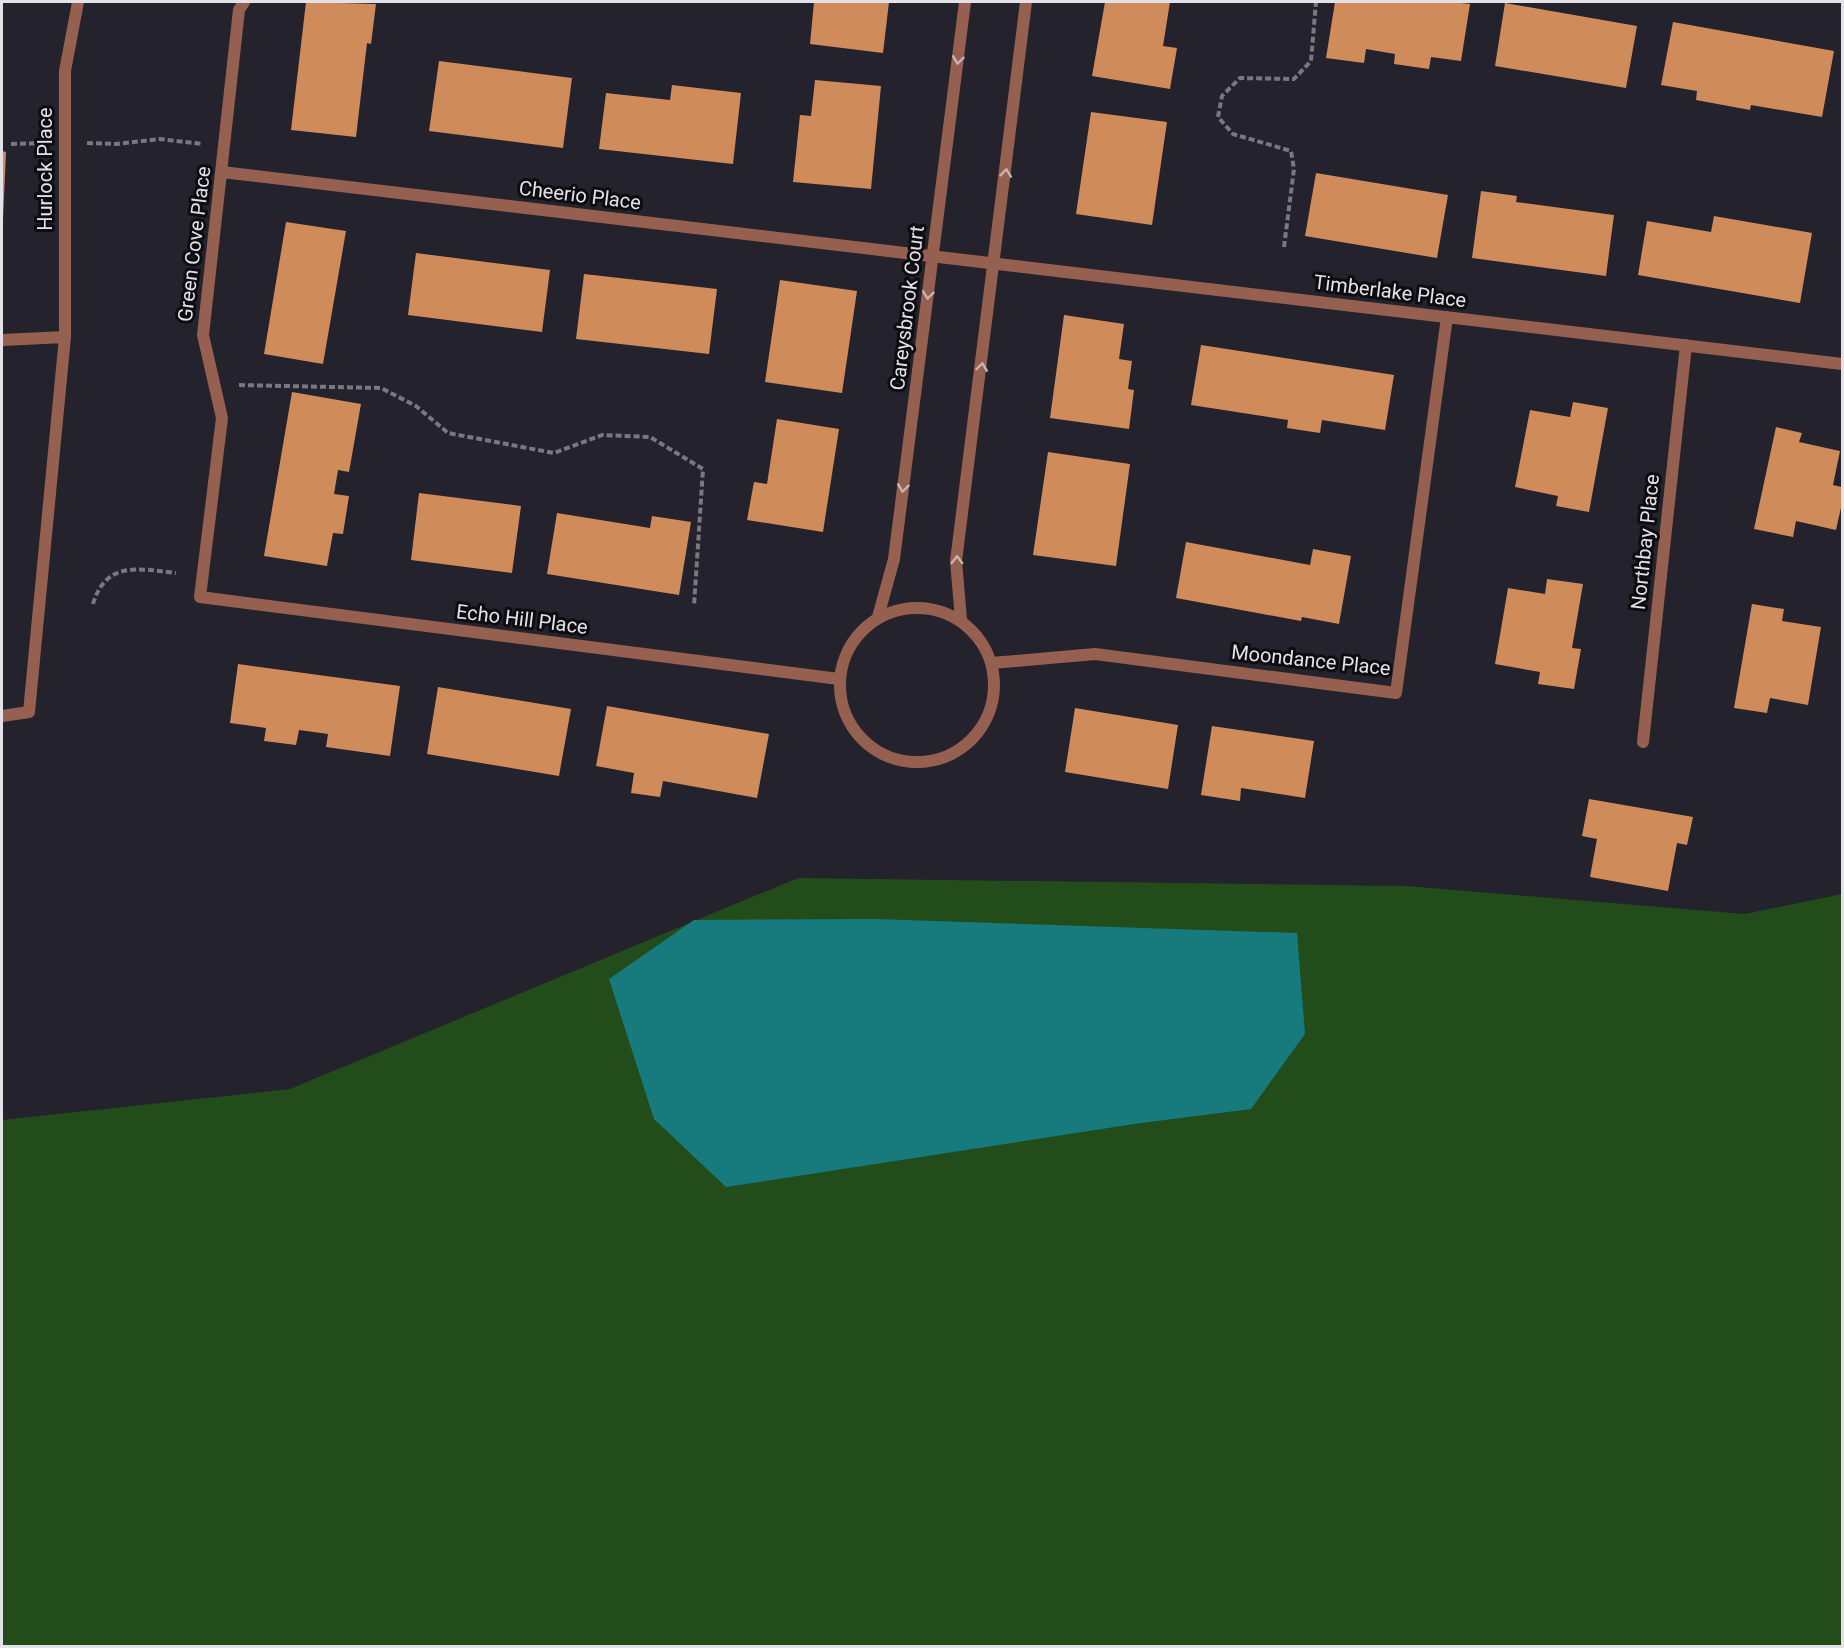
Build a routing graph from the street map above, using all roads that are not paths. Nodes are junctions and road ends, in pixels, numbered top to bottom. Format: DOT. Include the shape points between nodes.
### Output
graph roads {
  1 [pos="78,2"];
  2 [pos="244,2"];
  3 [pos="965,2"];
  4 [pos="1026,2"];
  5 [pos="222,172"];
  6 [pos="933,256"];
  7 [pos="995,264"];
  8 [pos="1447,317"];
  9 [pos="65,337"];
  10 [pos="2,340"];
  11 [pos="1686,345"];
  12 [pos="1842,364"];
  13 [pos="200,597"];
  14 [pos="878,617"];
  15 [pos="961,618"];
  16 [pos="992,663"];
  17 [pos="839,679"];
  18 [pos="2,717"];
  19 [pos="1643,742"];
  1 -- 9 [label="street, Hurlock Place" via="65,71"];
  2 -- 5 [label="street, Green Cove Place" via="239,10"];
  3 -- 6 [label="street, Careysbrook Court, one-way"];
  7 -- 4 [label="street, one-way"];
  5 -- 6 [label="street, Cheerio Place"];
  5 -- 13 [label="street, Green Cove Place" via="203,335 222,418"];
  6 -- 7 [label="street, Timberlake Place"];
  6 -- 14 [label="street, Careysbrook Court, one-way" via="894,559"];
  7 -- 8 [label="street, Timberlake Place"];
  15 -- 7 [label="street, one-way" via="956,561"];
  8 -- 11 [label="street, Timberlake Place"];
  8 -- 16 [label="street, Moondance Place" via="1396,693 1095,654"];
  9 -- 10 [label="street"];
  9 -- 18 [label="street, Hurlock Place" via="29,712"];
  11 -- 12 [label="street, Timberlake Place"];
  11 -- 19 [label="street, Northbay Place"];
  13 -- 17 [label="street, Echo Hill Place"];
  14 -- 15 [label="street" via="897,609 924,607"];
  14 -- 17 [label="street" via="857,635 843,658"];
  15 -- 16 [label="street" via="980,638"];
  16 -- 17 [label="street" via="995,688 989,714 965,746 942,759 916,763 890,759 864,742 847,721"];
}
